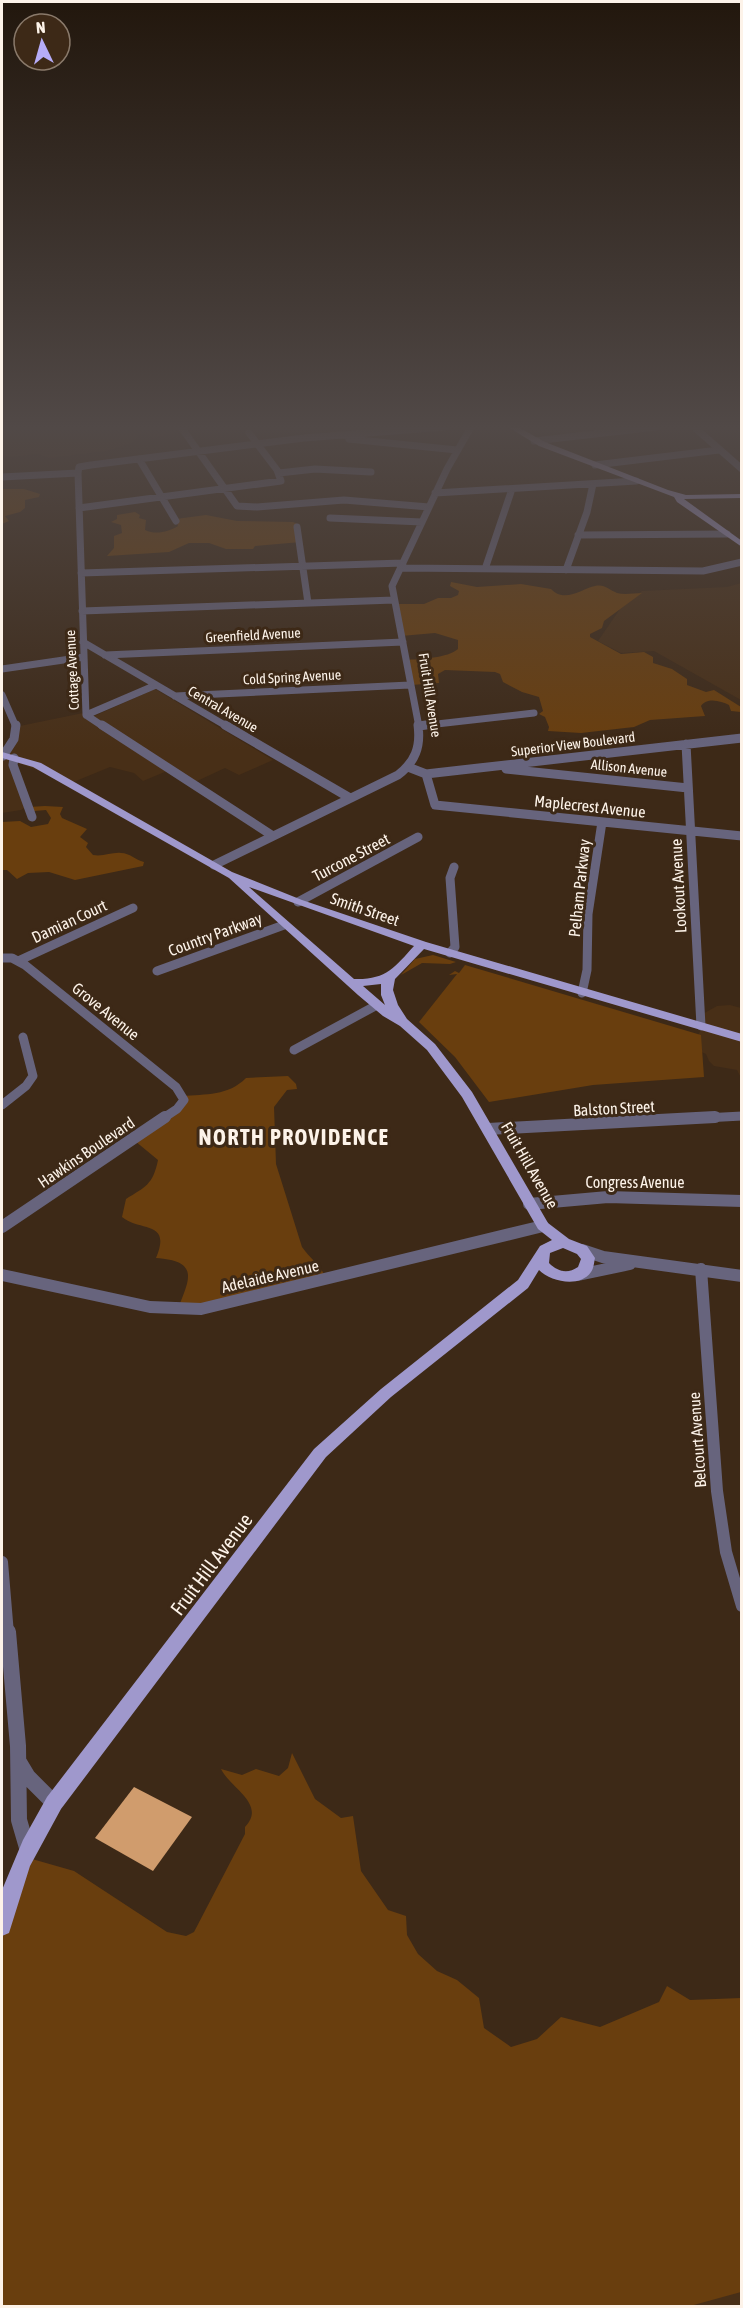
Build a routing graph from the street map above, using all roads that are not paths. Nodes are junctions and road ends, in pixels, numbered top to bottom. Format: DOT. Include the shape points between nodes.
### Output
graph roads {
  1 [pos="80,535"];
  2 [pos="298,535"];
  3 [pos="416,535"];
  4 [pos="497,535"];
  5 [pos="578,535"];
  6 [pos="622,535"];
  7 [pos="728,535"];
  8 [pos="741,545"];
  9 [pos="741,562"];
  10 [pos="303,565"];
  11 [pos="402,565"];
  12 [pos="485,569"];
  13 [pos="566,570"];
  14 [pos="81,573"];
  15 [pos="394,600"];
  16 [pos="308,603"];
  17 [pos="82,611"];
  18 [pos="83,642"];
  19 [pos="403,642"];
  20 [pos="105,655"];
  21 [pos="84,657"];
  22 [pos="2,669"];
  23 [pos="156,685"];
  24 [pos="410,685"];
  25 [pos="2,695"];
  26 [pos="174,696"];
  27 [pos="3,704"];
  28 [pos="534,713"];
  29 [pos="86,715"];
  30 [pos="419,726"];
  31 [pos="741,738"];
  32 [pos="686,744"];
  33 [pos="6,756"];
  34 [pos="408,767"];
  35 [pos="496,767"];
  36 [pos="426,774"];
  37 [pos="688,788"];
  38 [pos="350,798"];
  39 [pos="32,817"];
  40 [pos="602,822"];
  41 [pos="690,831"];
  42 [pos="273,836"];
  43 [pos="741,836"];
  44 [pos="418,837"];
  45 [pos="214,866"];
  46 [pos="454,867"];
  47 [pos="228,874"];
  48 [pos="298,902"];
  49 [pos="133,908"];
  50 [pos="284,925"];
  51 [pos="422,945"];
  52 [pos="450,953"];
  53 [pos="2,958"];
  54 [pos="18,961"];
  55 [pos="157,971"];
  56 [pos="389,979"];
  57 [pos="351,982"];
  58 [pos="582,993"];
  59 [pos="377,1005"];
  60 [pos="404,1023"];
  61 [pos="701,1026"];
  62 [pos="23,1037"];
  63 [pos="741,1038"];
  64 [pos="294,1050"];
  65 [pos="184,1100"];
  66 [pos="2,1105"];
  67 [pos="741,1116"];
  68 [pos="488,1129"];
  69 [pos="741,1201"];
  70 [pos="530,1204"];
  71 [pos="543,1226"];
  72 [pos="2,1227"];
  73 [pos="564,1243"];
  74 [pos="582,1250"];
  75 [pos="544,1252"];
  76 [pos="639,1263"];
  77 [pos="700,1269"];
  78 [pos="2,1275"];
  79 [pos="575,1275"];
  80 [pos="558,1276"];
  81 [pos="741,1276"];
  82 [pos="523,1284"];
  83 [pos="2,1562"];
  84 [pos="741,1606"];
  85 [pos="19,1762"];
  86 [pos="54,1803"];
  87 [pos="28,1851"];
  88 [pos="2,1920"];
  1 -- 14 [label="street, Cottage Avenue"];
  2 -- 10 [label="street"];
  3 -- 11 [label="street, Fruit Hill Avenue"];
  4 -- 12 [label="street"];
  5 -- 6 [label="street"];
  5 -- 13 [label="street"];
  7 -- 8 [label="main road"];
  9 -- 13 [label="street" via="703,571"];
  10 -- 11 [label="street"];
  10 -- 14 [label="street"];
  10 -- 16 [label="street"];
  11 -- 12 [label="street"];
  11 -- 15 [label="street, Fruit Hill Avenue" via="393,582"];
  12 -- 13 [label="street"];
  14 -- 17 [label="street, Cottage Avenue"];
  15 -- 16 [label="street"];
  15 -- 19 [label="street, Fruit Hill Avenue"];
  16 -- 17 [label="street"];
  17 -- 18 [label="street, Cottage Avenue"];
  18 -- 20 [label="street, Central Avenue"];
  18 -- 21 [label="street, Cottage Avenue"];
  19 -- 20 [label="street, Greenfield Avenue"];
  19 -- 24 [label="street, Fruit Hill Avenue"];
  20 -- 23 [label="street, Central Avenue"];
  21 -- 22 [label="street"];
  21 -- 29 [label="street, Cottage Avenue"];
  23 -- 26 [label="street, Central Avenue"];
  23 -- 29 [label="street"];
  24 -- 26 [label="street, Cold Spring Avenue"];
  24 -- 30 [label="street, Fruit Hill Avenue"];
  25 -- 27 [label="street"];
  26 -- 38 [label="street, Central Avenue"];
  27 -- 33 [label="street" via="17,735"];
  28 -- 30 [label="street"];
  29 -- 42 [label="street, Cottage Avenue"];
  30 -- 34 [label="street, Fruit Hill Avenue" via="420,747"];
  31 -- 32 [label="street, Superior View Boulevard"];
  32 -- 35 [label="street, Superior View Boulevard"];
  32 -- 37 [label="street, Lookout Avenue"];
  33 -- 39 [label="street"];
  33 -- 45 [label="main road, Smith Street" via="44,768"];
  34 -- 36 [label="street, Superior View Boulevard"];
  34 -- 38 [label="street"];
  35 -- 36 [label="street, Superior View Boulevard"];
  35 -- 37 [label="street, Allison Avenue"];
  36 -- 40 [label="street, Maplecrest Avenue" via="435,805"];
  37 -- 41 [label="street, Lookout Avenue"];
  38 -- 42 [label="street"];
  40 -- 41 [label="street, Maplecrest Avenue"];
  40 -- 58 [label="street, Pelham Parkway" via="588,914 587,970"];
  41 -- 43 [label="street, Maplecrest Avenue"];
  41 -- 61 [label="street, Lookout Avenue"];
  42 -- 45 [label="street"];
  44 -- 48 [label="street, Turcone Street"];
  45 -- 47 [label="main road, Smith Street"];
  46 -- 52 [label="street" via="450,878 454,947"];
  47 -- 48 [label="main road, Smith Street"];
  47 -- 50 [label="main road, Fruit Hill Avenue"];
  48 -- 51 [label="main road, Smith Street"];
  49 -- 54 [label="street, Damian Court"];
  50 -- 55 [label="street, Country Parkway"];
  50 -- 57 [label="main road, Fruit Hill Avenue"];
  51 -- 52 [label="main road, Smith Street"];
  51 -- 56 [label="main road"];
  52 -- 58 [label="main road, Smith Street"];
  53 -- 54 [label="street, Grove Avenue"];
  54 -- 65 [label="street, Grove Avenue" via="176,1087"];
  56 -- 57 [label="main road" via="377,983"];
  56 -- 60 [label="main road" via="388,999"];
  57 -- 59 [label="main road, Fruit Hill Avenue"];
  58 -- 61 [label="main road, Smith Street"];
  59 -- 60 [label="main road, Fruit Hill Avenue"];
  59 -- 64 [label="street"];
  60 -- 68 [label="main road, Fruit Hill Avenue" via="445,1063"];
  61 -- 63 [label="main road, Smith Street"];
  62 -- 66 [label="street" via="33,1076"];
  65 -- 72 [label="street, Hawkins Boulevard" via="177,1110"];
  67 -- 68 [label="street, Balston Street"];
  68 -- 70 [label="main road, Fruit Hill Avenue"];
  69 -- 70 [label="street, Congress Avenue" via="633,1197"];
  70 -- 71 [label="main road, Fruit Hill Avenue"];
  71 -- 73 [label="main road, Fruit Hill Avenue"];
  71 -- 75 [label="main road, Fruit Hill Avenue"];
  71 -- 78 [label="street, Adelaide Avenue" via="201,1309 150,1307"];
  73 -- 74 [label="main road"];
  73 -- 75 [label="main road"];
  74 -- 76 [label="street"];
  74 -- 79 [label="main road" via="588,1262 585,1270"];
  75 -- 80 [label="main road" via="541,1261 546,1270"];
  75 -- 82 [label="main road, Fruit Hill Avenue"];
  76 -- 77 [label="street"];
  76 -- 79 [label="street"];
  77 -- 81 [label="street"];
  77 -- 84 [label="street, Belcourt Avenue" via="717,1491 726,1552"];
  79 -- 80 [label="main road"];
  80 -- 82 [label="main road, Fruit Hill Avenue"];
  82 -- 86 [label="main road, Fruit Hill Avenue" via="386,1393 320,1453"];
  83 -- 85 [label="street"];
  85 -- 86 [label="street"];
  85 -- 87 [label="street" via="19,1820"];
  86 -- 87 [label="main road, Fruit Hill Avenue"];
  87 -- 88 [label="main road, Fruit Hill Avenue"];
}
